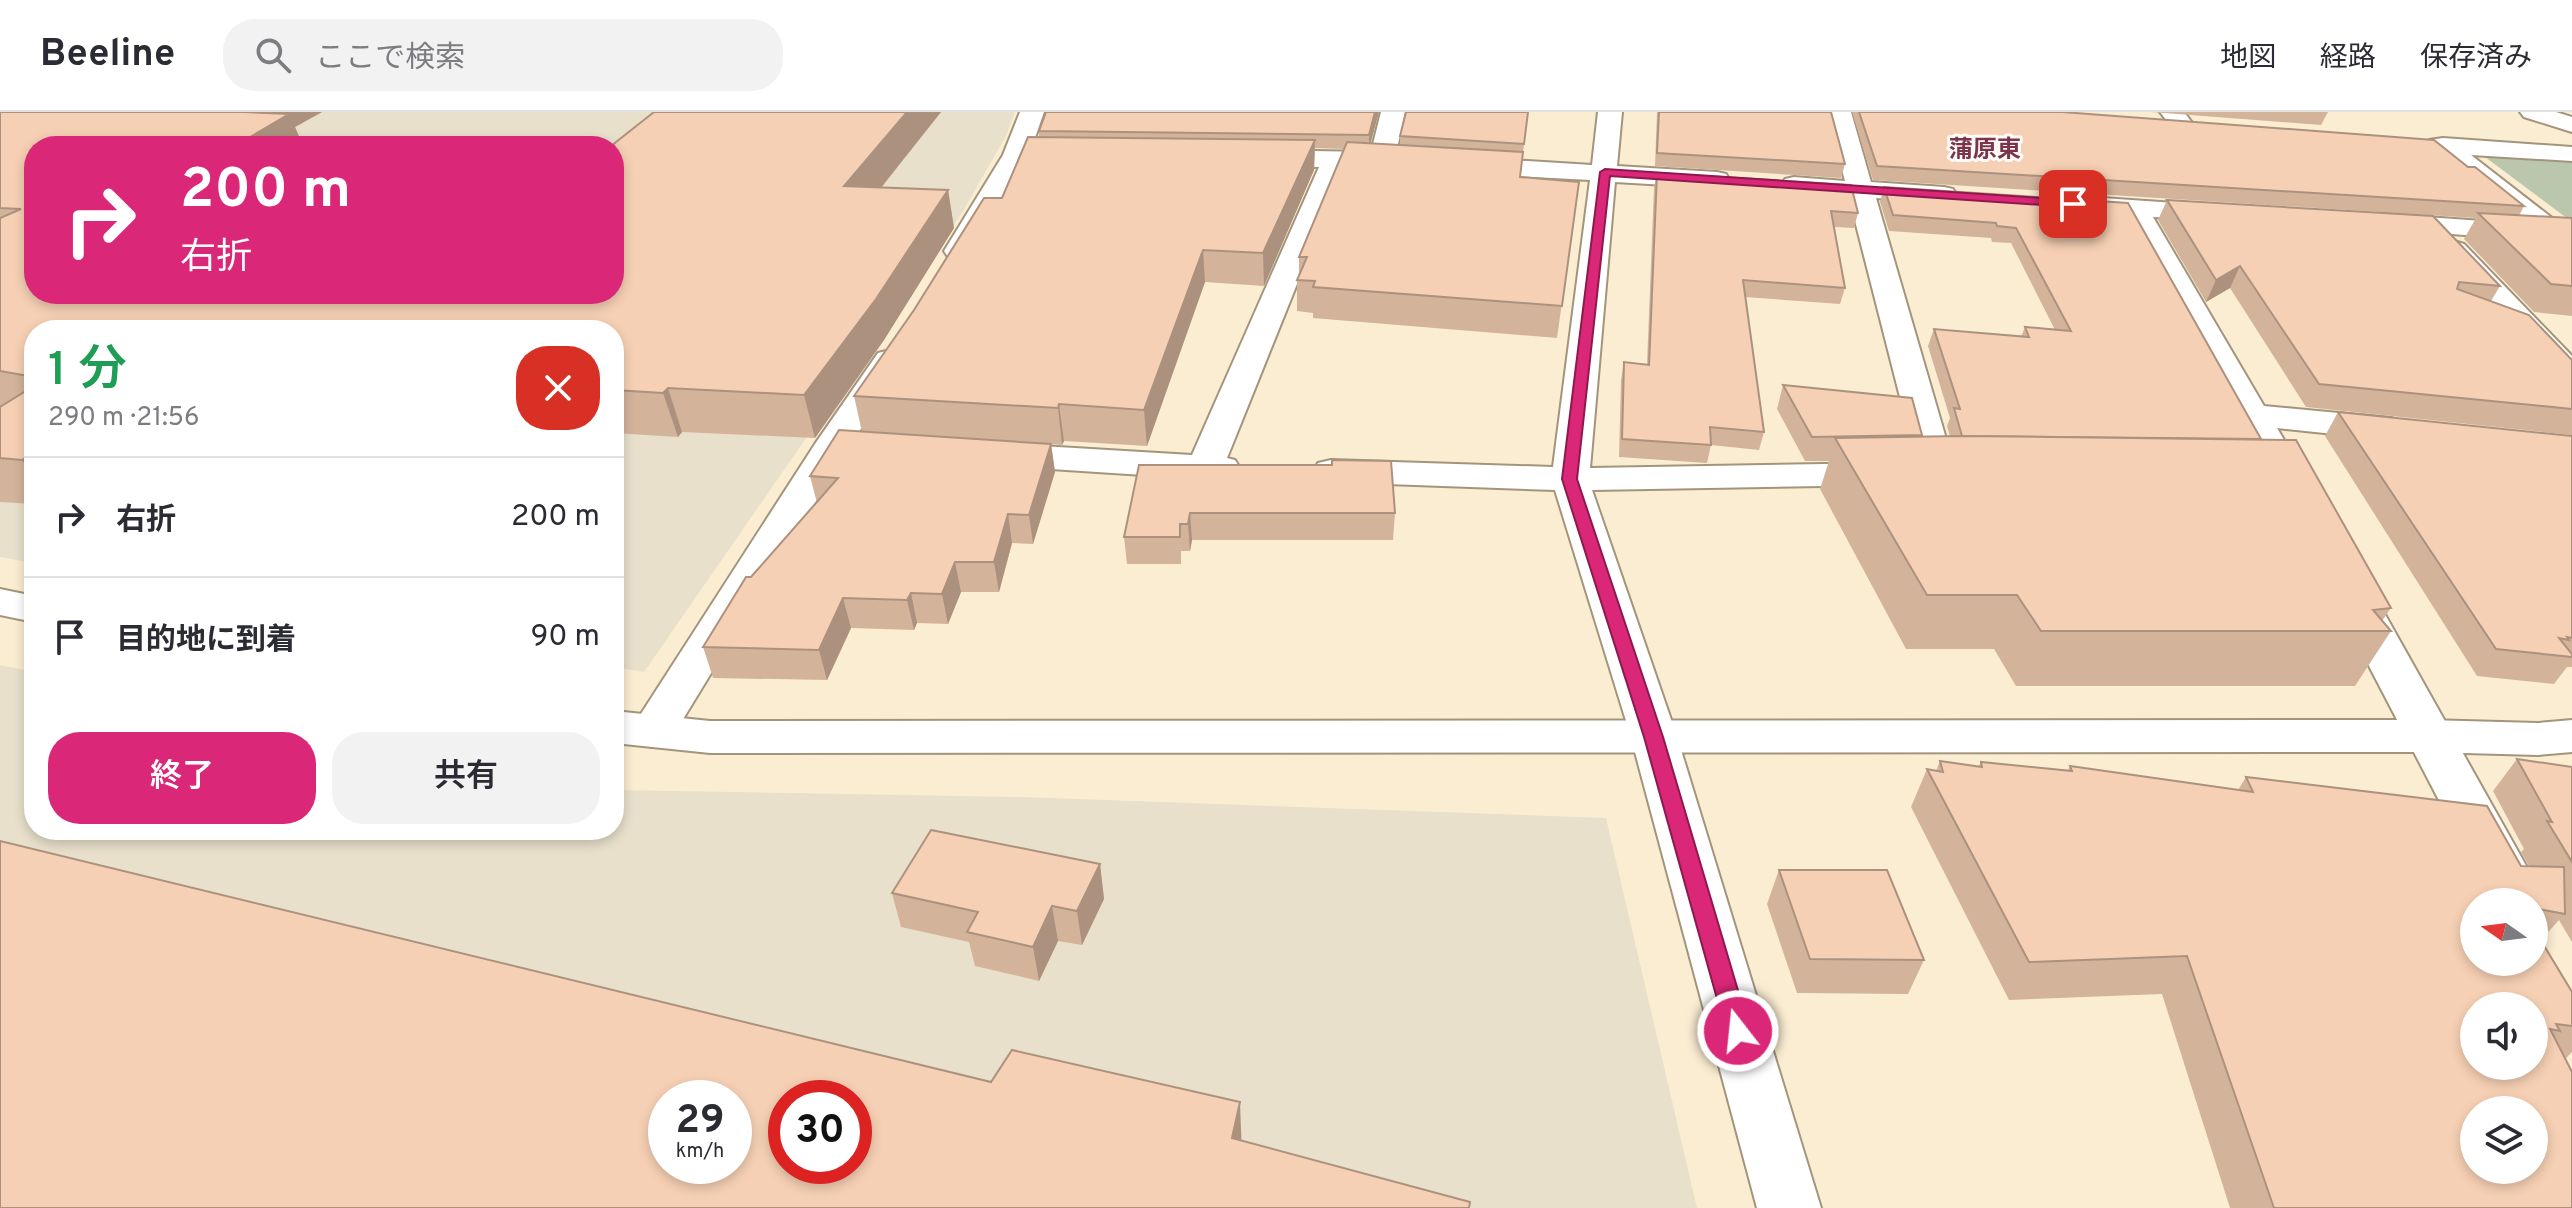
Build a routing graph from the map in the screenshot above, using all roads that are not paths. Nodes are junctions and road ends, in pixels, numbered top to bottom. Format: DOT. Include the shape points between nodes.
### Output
graph roads {
  1 [pos="1032,112"];
  2 [pos="1393,112"];
  3 [pos="1610,112"];
  4 [pos="1839,112"];
  5 [pos="2532,112"];
  6 [pos="2168,119"];
  7 [pos="2572,125"];
  8 [pos="2209,126"];
  9 [pos="2414,143"];
  10 [pos="2443,145"];
  11 [pos="2572,154"];
  12 [pos="1223,157"];
  13 [pos="1335,158"];
  14 [pos="1382,160"];
  15 [pos="1605,172"];
  16 [pos="1859,190"];
  17 [pos="1966,197"];
  18 [pos="2042,202"];
  19 [pos="2134,208"];
  20 [pos="2243,214"];
  21 [pos="2352,221"];
  22 [pos="2430,225"];
  23 [pos="943,276"];
  24 [pos="910,329"];
  25 [pos="2572,375"];
  26 [pos="2253,415"];
  27 [pos="2420,432"];
  28 [pos="833,444"];
  29 [pos="880,447"];
  30 [pos="957,452"];
  31 [pos="1205,468"];
  32 [pos="1253,469"];
  33 [pos="1300,470"];
  34 [pos="2242,475"];
  35 [pos="2287,478"];
  36 [pos="1570,479"];
  37 [pos="2310,518"];
  38 [pos="2332,558"];
  39 [pos="0,602"];
  40 [pos="24,607"];
  41 [pos="634,729"];
  42 [pos="2427,736"];
  43 [pos="2572,736"];
  44 [pos="1654,737"];
  45 [pos="2511,888"];
  46 [pos="1789,1208"];
  1 -- 23 [label="street" via="1032,156"];
  2 -- 14 [label="street"];
  3 -- 15 [label="street"];
  4 -- 16 [label="street"];
  5 -- 7 [label="street"];
  6 -- 8 [label="street"];
  9 -- 10 [label="street"];
  10 -- 11 [label="street"];
  10 -- 22 [label="street" via="2555,234"];
  12 -- 13 [label="street"];
  13 -- 14 [label="street"];
  13 -- 31 [label="street"];
  14 -- 15 [label="street"];
  15 -- 16 [label="street"];
  15 -- 36 [label="street"];
  16 -- 17 [label="street"];
  16 -- 36 [label="street" via="1933,456 1959,473"];
  18 -- 19 [label="street"];
  19 -- 20 [label="street"];
  19 -- 26 [label="street"];
  21 -- 22 [label="street"];
  22 -- 25 [label="street"];
  24 -- 28 [label="street"];
  26 -- 27 [label="street"];
  26 -- 35 [label="street"];
  28 -- 29 [label="street"];
  28 -- 41 [label="street"];
  30 -- 31 [label="street"];
  31 -- 32 [label="street"];
  33 -- 36 [label="street"];
  34 -- 35 [label="street"];
  35 -- 37 [label="street"];
  36 -- 44 [label="street"];
  38 -- 42 [label="street"];
  39 -- 40 [label="street"];
  41 -- 44 [label="street" via="710,737"];
  42 -- 43 [label="street"];
  42 -- 44 [label="street"];
  42 -- 45 [label="street"];
  44 -- 46 [label="street"];
}
